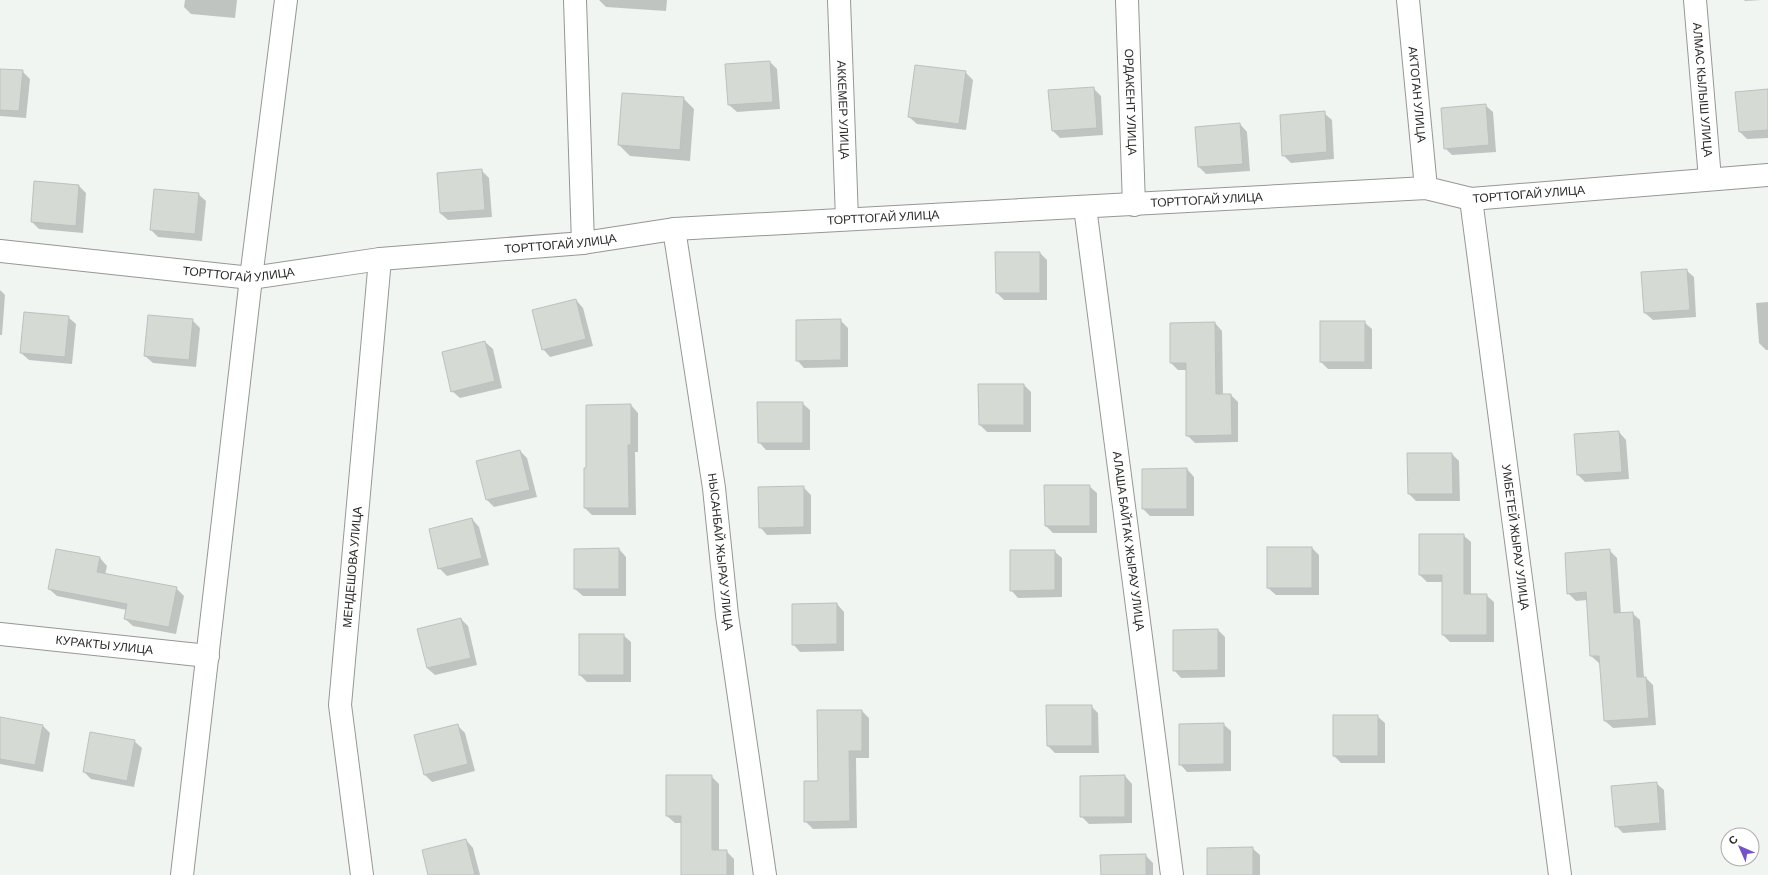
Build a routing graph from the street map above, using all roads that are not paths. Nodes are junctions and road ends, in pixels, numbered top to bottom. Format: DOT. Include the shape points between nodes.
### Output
graph roads {
  1 [pos="286,0"];
  2 [pos="574,0"];
  3 [pos="839,0"];
  4 [pos="1127,0"];
  5 [pos="1408,0"];
  6 [pos="1695,0"];
  7 [pos="1768,175"];
  8 [pos="1710,178"];
  9 [pos="1426,188"];
  10 [pos="1471,199"];
  11 [pos="1134,204"];
  12 [pos="1085,207"];
  13 [pos="847,219"];
  14 [pos="674,229"];
  15 [pos="584,243"];
  16 [pos="0,251"];
  17 [pos="380,259"];
  18 [pos="251,278"];
  19 [pos="0,634"];
  20 [pos="208,656"];
  21 [pos="182,875"];
  22 [pos="362,875"];
  23 [pos="765,875"];
  24 [pos="1172,875"];
  25 [pos="1560,875"];
  1 -- 18 [label="street"];
  2 -- 15 [label="street"];
  3 -- 13 [label="street, АККЕМЕР УЛИЦА"];
  4 -- 11 [label="street, ОРДАКЕНТ УЛИЦА"];
  5 -- 9 [label="street, АКТОГАН УЛИЦА"];
  6 -- 8 [label="street, АЛМАС КЫЛЫШ УЛИЦА"];
  7 -- 8 [label="street, ТОРТТОГАЙ УЛИЦА"];
  8 -- 10 [label="street, ТОРТТОГАЙ УЛИЦА"];
  9 -- 10 [label="street, ТОРТТОГАЙ УЛИЦА"];
  9 -- 11 [label="street, ТОРТТОГАЙ УЛИЦА"];
  10 -- 25 [label="street, УМБЕТЕЙ ЖЫРАУ УЛИЦА"];
  11 -- 12 [label="street, ТОРТТОГАЙ УЛИЦА"];
  12 -- 13 [label="street, ТОРТТОГАЙ УЛИЦА"];
  12 -- 24 [label="street, АЛАША БАЙТАК ЖЫРАУ УЛИЦА"];
  13 -- 14 [label="street, ТОРТТОГАЙ УЛИЦА"];
  14 -- 15 [label="street, ТОРТТОГАЙ УЛИЦА"];
  14 -- 23 [label="street, НЫСАНБАЙ ЖЫРАУ УЛИЦА" via="714,488 727,615"];
  15 -- 17 [label="street, ТОРТТОГАЙ УЛИЦА"];
  16 -- 18 [label="street, ТОРТТОГАЙ УЛИЦА"];
  17 -- 18 [label="street, ТОРТТОГАЙ УЛИЦА"];
  17 -- 22 [label="street, МЕНДЕШОВА УЛИЦА" via="340,705"];
  18 -- 20 [label="street"];
  19 -- 20 [label="street, КУРАКТЫ УЛИЦА"];
  20 -- 21 [label="street"];
}
